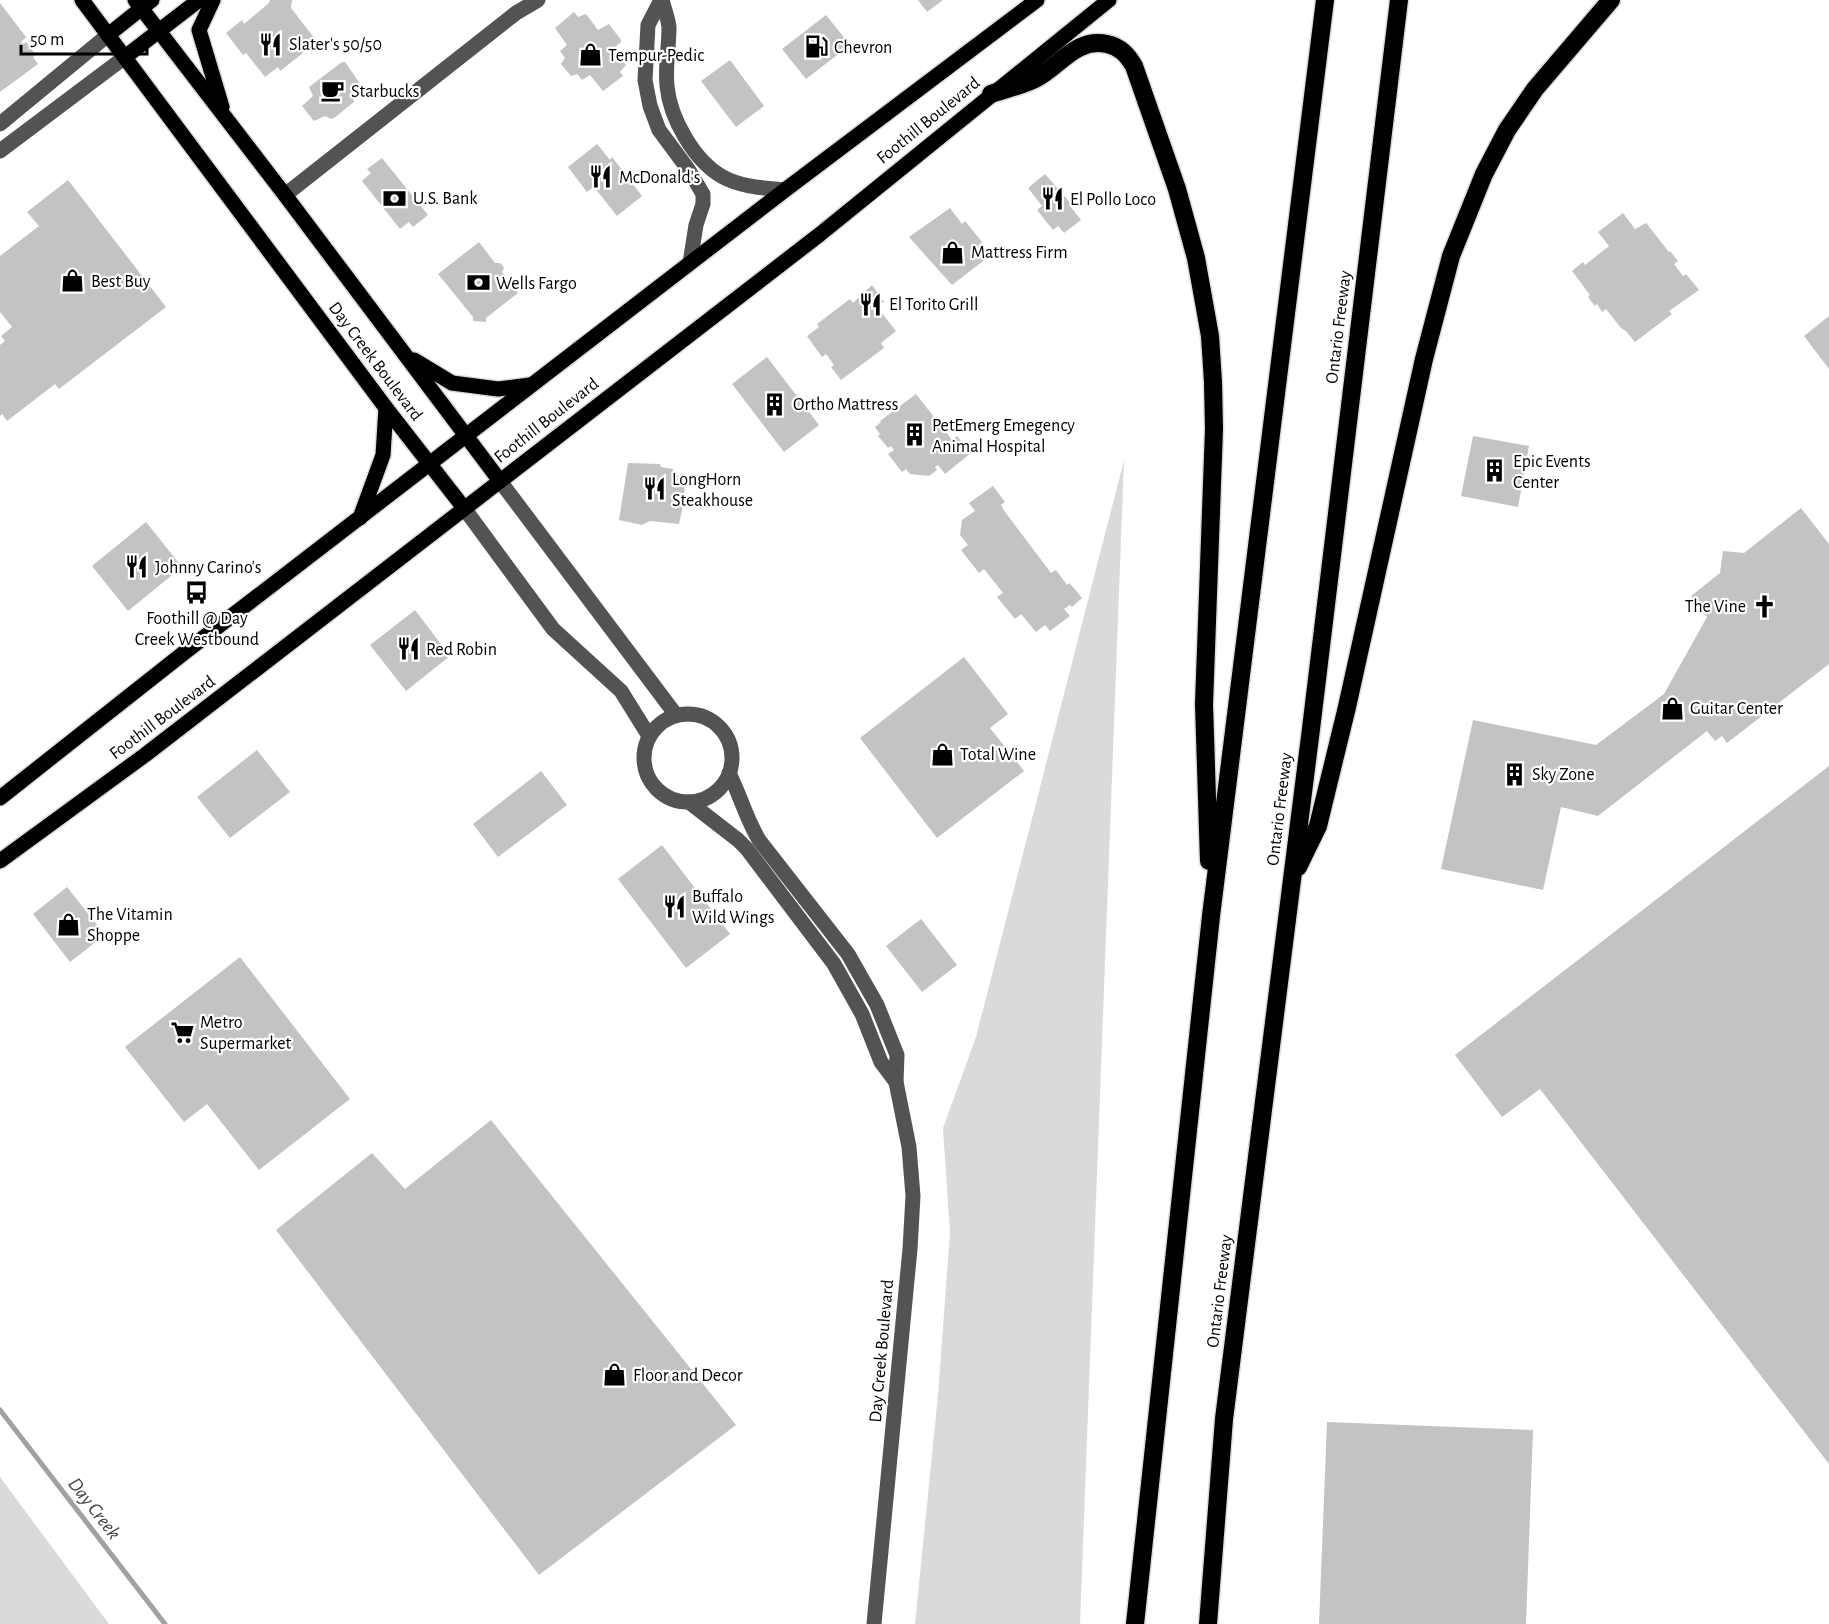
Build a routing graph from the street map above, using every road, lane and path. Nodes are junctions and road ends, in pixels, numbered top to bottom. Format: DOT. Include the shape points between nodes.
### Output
graph roads {
  1 [pos="82,0"];
  2 [pos="199,0"];
  3 [pos="213,0"];
  4 [pos="506,0"];
  5 [pos="538,0"];
  6 [pos="662,0"];
  7 [pos="1037,0"];
  8 [pos="1109,0"];
  9 [pos="1325,0"];
  10 [pos="1399,0"];
  11 [pos="1611,0"];
  12 [pos="143,3"];
  13 [pos="516,13"];
  14 [pos="160,32"];
  15 [pos="108,35"];
  16 [pos="125,57"];
  17 [pos="991,94"];
  18 [pos="225,116"];
  19 [pos="0,124"];
  20 [pos="0,151"];
  21 [pos="785,190"];
  22 [pos="285,195"];
  23 [pos="690,263"];
  24 [pos="406,355"];
  25 [pos="532,385"];
  26 [pos="386,408"];
  27 [pos="467,436"];
  28 [pos="430,464"];
  29 [pos="500,481"];
  30 [pos="464,508"];
  31 [pos="360,518"];
  32 [pos="676,715"];
  33 [pos="649,736"];
  34 [pos="729,773"];
  35 [pos="0,798"];
  36 [pos="689,802"];
  37 [pos="0,861"];
  38 [pos="1291,882"];
  39 [pos="1211,916"];
  40 [pos="896,1082"];
  41 [pos="874,1624"];
  42 [pos="1135,1624"];
  43 [pos="1208,1624"];
  1 -- 15 [label="main road, Day Creek Boulevard"];
  2 -- 14 [label="main road"];
  3 -- 18 [label="main road" via="200,30"];
  4 -- 13 [label="street"];
  5 -- 13 [label="street"];
  6 -- 21 [label="street" via="669,25 665,60 669,103 685,138 723,177 751,186"];
  6 -- 23 [label="street" via="648,25 645,80 659,130 703,194"];
  7 -- 21 [label="main road, Foothill Boulevard"];
  8 -- 17 [label="main road, Foothill Boulevard"];
  9 -- 39 [label="highway"];
  10 -- 38 [label="highway, Ontario Freeway"];
  11 -- 38 [label="highway" via="1535,89 1507,130 1484,174 1451,256 1318,826"];
  12 -- 14 [label="main road, Day Creek Boulevard"];
  12 -- 15 [label="main road"];
  13 -- 22 [label="street"];
  14 -- 16 [label="main road"];
  14 -- 18 [label="main road, Day Creek Boulevard"];
  15 -- 16 [label="main road, Day Creek Boulevard"];
  15 -- 19 [label="street"];
  16 -- 20 [label="street"];
  16 -- 26 [label="main road, Day Creek Boulevard"];
  17 -- 29 [label="main road, Foothill Boulevard" via="819,234"];
  17 -- 39 [label="highway" via="1036,79 1078,47 1090,43 1113,45 1124,51 1134,66 1177,189 1196,258 1214,382 1204,705"];
  18 -- 22 [label="main road, Day Creek Boulevard"];
  21 -- 23 [label="main road, Foothill Boulevard"];
  22 -- 24 [label="main road, Day Creek Boulevard"];
  23 -- 25 [label="main road, Foothill Boulevard"];
  24 -- 25 [label="main road" via="452,383 498,389"];
  24 -- 27 [label="main road, Day Creek Boulevard"];
  25 -- 27 [label="main road, Foothill Boulevard"];
  26 -- 28 [label="main road, Day Creek Boulevard"];
  26 -- 31 [label="main road" via="383,456"];
  27 -- 28 [label="main road, Foothill Boulevard"];
  27 -- 29 [label="main road, Day Creek Boulevard"];
  28 -- 30 [label="main road, Day Creek Boulevard"];
  28 -- 31 [label="main road, Foothill Boulevard"];
  29 -- 30 [label="main road, Foothill Boulevard"];
  29 -- 32 [label="street, Day Creek Boulevard"];
  30 -- 33 [label="street, Day Creek Boulevard" via="553,629 621,692"];
  30 -- 37 [label="main road, Foothill Boulevard" via="130,766"];
  31 -- 35 [label="main road, Foothill Boulevard"];
  32 -- 33 [label="street"];
  32 -- 34 [label="street" via="692,714 718,726 731,750"];
  33 -- 36 [label="street" via="644,759 651,782 669,798"];
  34 -- 36 [label="street" via="713,793"];
  34 -- 40 [label="street, Day Creek Boulevard" via="759,840 835,935 863,977 897,1055"];
  36 -- 40 [label="street, Day Creek Boulevard" via="747,849 834,964 862,1014 881,1062"];
  38 -- 43 [label="highway, Ontario Freeway" via="1224,1419"];
  39 -- 42 [label="highway"];
  40 -- 41 [label="street, Day Creek Boulevard" via="909,1147 913,1196"];
}
